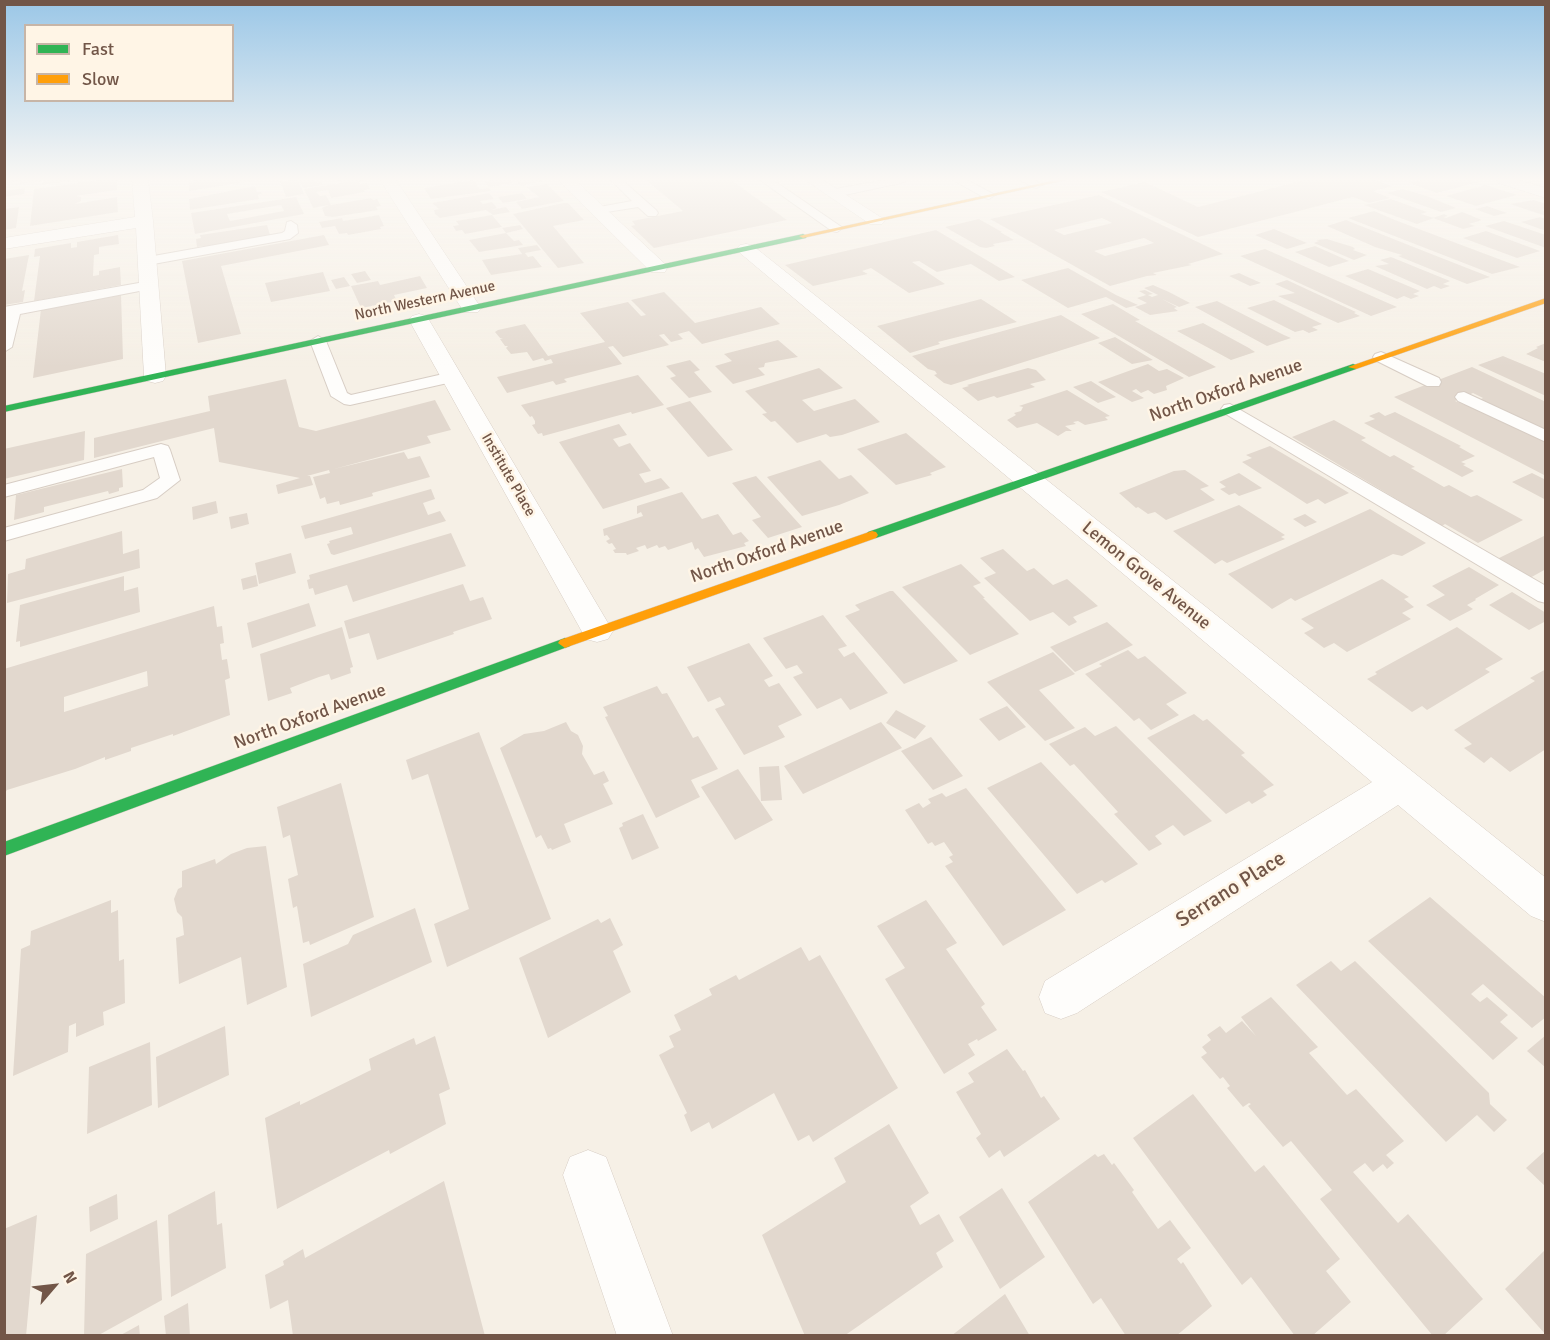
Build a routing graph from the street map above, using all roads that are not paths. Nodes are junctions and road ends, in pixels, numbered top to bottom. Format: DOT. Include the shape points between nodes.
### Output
graph roads {
  1 [pos="146,243"];
  2 [pos="249,243"];
  3 [pos="429,243"];
  4 [pos="631,243"];
  5 [pos="774,243"];
  6 [pos="746,249"];
  7 [pos="148,261"];
  8 [pos="658,268"];
  9 [pos="150,285"];
  10 [pos="1545,300"];
  11 [pos="471,308"];
  12 [pos="9,312"];
  13 [pos="418,320"];
  14 [pos="318,341"];
  15 [pos="4,347"];
  16 [pos="1381,357"];
  17 [pos="155,376"];
  18 [pos="452,377"];
  19 [pos="1433,382"];
  20 [pos="1464,397"];
  21 [pos="4,409"];
  22 [pos="1230,409"];
  23 [pos="1545,436"];
  24 [pos="1028,479"];
  25 [pos="4,490"];
  26 [pos="4,535"];
  27 [pos="1545,596"];
  28 [pos="597,631"];
  29 [pos="1400,784"];
  30 [pos="4,849"];
  31 [pos="1545,903"];
  32 [pos="1061,997"];
  33 [pos="588,1175"];
  34 [pos="645,1335"];
  1 -- 7 [label="street"];
  2 -- 7 [label="lane"];
  3 -- 11 [label="street"];
  4 -- 8 [label="street"];
  5 -- 6 [label="street, North Western Avenue"];
  6 -- 8 [label="street, North Western Avenue"];
  6 -- 24 [label="street, Lemon Grove Avenue"];
  7 -- 9 [label="street"];
  8 -- 11 [label="street, North Western Avenue"];
  9 -- 12 [label="lane"];
  9 -- 17 [label="street"];
  10 -- 16 [label="street, North Oxford Avenue"];
  11 -- 13 [label="street, North Western Avenue"];
  12 -- 15 [label="lane"];
  13 -- 14 [label="street, North Western Avenue"];
  13 -- 18 [label="street, Institute Place"];
  14 -- 17 [label="street, North Western Avenue"];
  14 -- 18 [label="lane" via="340,396 350,400"];
  16 -- 19 [label="lane"];
  16 -- 22 [label="street, North Oxford Avenue"];
  17 -- 21 [label="street, North Western Avenue"];
  18 -- 28 [label="street, Institute Place"];
  20 -- 23 [label="lane"];
  22 -- 24 [label="street, North Oxford Avenue"];
  22 -- 27 [label="lane"];
  24 -- 28 [label="street, North Oxford Avenue"];
  24 -- 29 [label="street, Lemon Grove Avenue"];
  25 -- 26 [label="lane" via="161,450 170,480 150,494"];
  28 -- 30 [label="street, North Oxford Avenue"];
  29 -- 31 [label="street, Lemon Grove Avenue"];
  29 -- 32 [label="street, Serrano Place"];
  33 -- 34 [label="street"];
}
